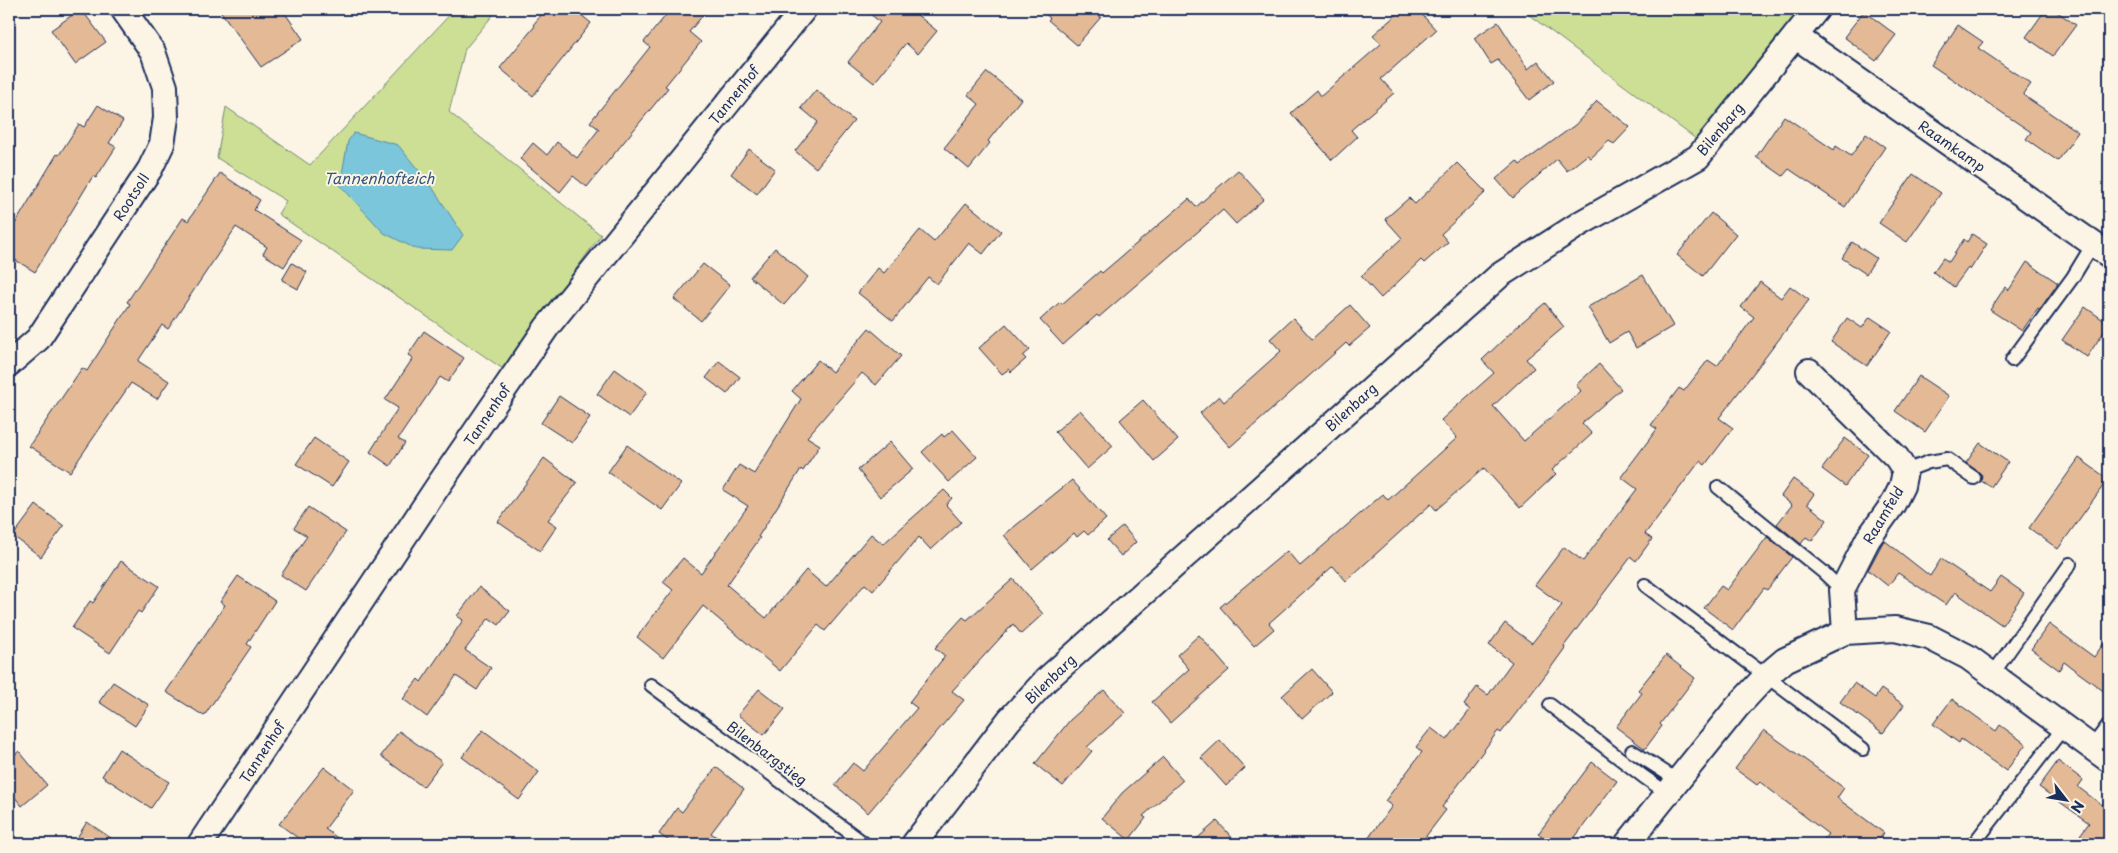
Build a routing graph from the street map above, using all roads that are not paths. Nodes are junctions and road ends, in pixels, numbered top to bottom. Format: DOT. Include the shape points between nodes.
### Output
graph roads {
  1 [pos="123,9"];
  2 [pos="804,9"];
  3 [pos="1817,9"];
  4 [pos="1795,36"];
  5 [pos="2101,250"];
  6 [pos="2012,360"];
  7 [pos="9,364"];
  8 [pos="1810,371"];
  9 [pos="1905,472"];
  10 [pos="1974,478"];
  11 [pos="1718,487"];
  12 [pos="2070,564"];
  13 [pos="1645,585"];
  14 [pos="1842,590"];
  15 [pos="1845,632"];
  16 [pos="1992,675"];
  17 [pos="1765,677"];
  18 [pos="651,685"];
  19 [pos="1550,705"];
  20 [pos="2109,724"];
  21 [pos="2064,727"];
  22 [pos="1863,749"];
  23 [pos="1632,751"];
  24 [pos="2100,754"];
  25 [pos="1672,786"];
  26 [pos="1975,842"];
  27 [pos="200,844"];
  28 [pos="866,844"];
  29 [pos="914,844"];
  30 [pos="1627,844"];
  1 -- 7 [label="street, Rootsoll" via="153,52 165,87 166,118 162,144 150,169 38,339"];
  2 -- 27 [label="street, Tannenhof" via="547,327"];
  3 -- 4 [label="street, Bilenbarg"];
  4 -- 5 [label="street, Raamkamp"];
  4 -- 29 [label="street, Bilenbarg" via="1698,157 1581,223 1500,275 1046,680 1010,720"];
  5 -- 6 [label="lane" via="2068,284"];
  8 -- 9 [label="street, Raamfeld" via="1897,458"];
  9 -- 10 [label="lane" via="1947,459"];
  9 -- 14 [label="street, Raamfeld" via="1896,498 1868,539"];
  11 -- 14 [label="lane"];
  12 -- 16 [label="lane"];
  13 -- 17 [label="lane"];
  14 -- 15 [label="street"];
  15 -- 16 [label="street" via="1895,629 1929,637 1968,657"];
  15 -- 17 [label="street" via="1785,660"];
  16 -- 21 [label="street"];
  17 -- 22 [label="lane"];
  17 -- 25 [label="street"];
  18 -- 28 [label="lane, Bilenbargstieg"];
  19 -- 25 [label="lane" via="1644,777"];
  20 -- 24 [label="lane"];
  21 -- 24 [label="street"];
  21 -- 26 [label="lane"];
  23 -- 25 [label="lane"];
  25 -- 30 [label="street"];
}
